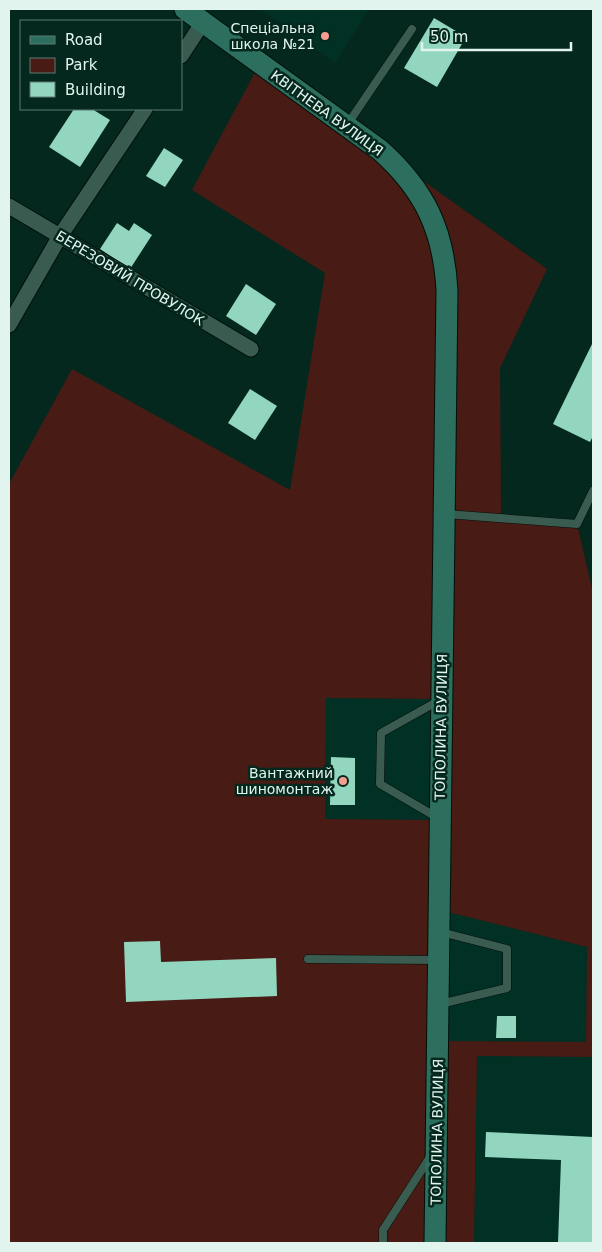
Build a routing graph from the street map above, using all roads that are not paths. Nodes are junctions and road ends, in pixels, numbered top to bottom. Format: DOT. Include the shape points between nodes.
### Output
graph roads {
  1 [pos="185,9"];
  2 [pos="203,22"];
  3 [pos="412,29"];
  4 [pos="182,54"];
  5 [pos="144,110"];
  6 [pos="346,126"];
  7 [pos="9,206"];
  8 [pos="430,214"];
  9 [pos="60,236"];
  10 [pos="9,325"];
  11 [pos="251,349"];
  12 [pos="593,491"];
  13 [pos="444,514"];
  14 [pos="442,699"];
  15 [pos="440,820"];
  16 [pos="439,932"];
  17 [pos="308,959"];
  18 [pos="438,960"];
  19 [pos="438,1005"];
  20 [pos="437,1147"];
  21 [pos="383,1243"];
  22 [pos="436,1243"];
  1 -- 2 [label="main road, КВІТНЕВА ВУЛИЦЯ"];
  2 -- 4 [label="street"];
  2 -- 6 [label="main road, КВІТНЕВА ВУЛИЦЯ"];
  3 -- 6 [label="lane"];
  5 -- 9 [label="street"];
  6 -- 8 [label="main road, КВІТНЕВА ВУЛИЦЯ" via="395,164"];
  7 -- 9 [label="street, БЕРЕЗОВИЙ ПРОВУЛОК"];
  8 -- 13 [label="main road, ТОПОЛИНА ВУЛИЦЯ" via="443,251 446,281"];
  9 -- 10 [label="street"];
  9 -- 11 [label="street, БЕРЕЗОВИЙ ПРОВУЛОК"];
  12 -- 13 [label="lane" via="577,524"];
  13 -- 14 [label="main road, ТОПОЛИНА ВУЛИЦЯ"];
  14 -- 15 [label="main road, ТОПОЛИНА ВУЛИЦЯ"];
  14 -- 15 [label="lane" via="381,733 380,784"];
  15 -- 16 [label="main road, ТОПОЛИНА ВУЛИЦЯ"];
  16 -- 18 [label="main road, ТОПОЛИНА ВУЛИЦЯ"];
  16 -- 19 [label="lane" via="507,949 507,988"];
  17 -- 18 [label="lane"];
  18 -- 19 [label="main road, ТОПОЛИНА ВУЛИЦЯ"];
  19 -- 20 [label="main road, ТОПОЛИНА ВУЛИЦЯ"];
  20 -- 21 [label="lane" via="383,1230"];
  20 -- 22 [label="main road, ТОПОЛИНА ВУЛИЦЯ"];
}
